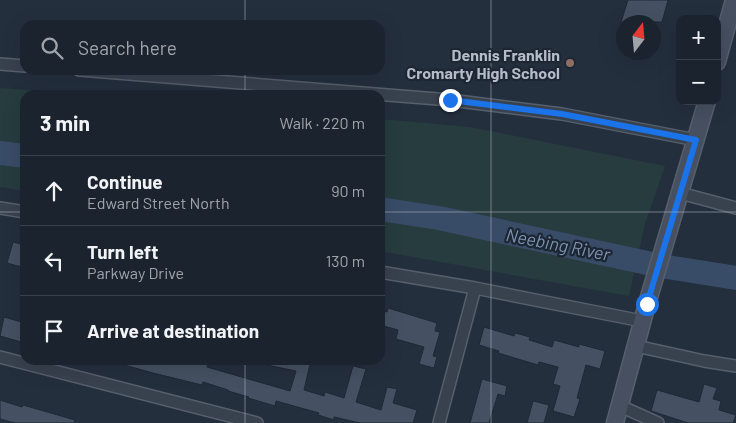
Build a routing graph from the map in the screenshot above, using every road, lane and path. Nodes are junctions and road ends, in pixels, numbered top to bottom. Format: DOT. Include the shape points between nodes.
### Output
graph roads {
  1 [pos="734,0"];
  2 [pos="718,60"];
  3 [pos="0,64"];
  4 [pos="20,66"];
  5 [pos="141,75"];
  6 [pos="326,90"];
  7 [pos="385,95"];
  8 [pos="705,105"];
  9 [pos="696,140"];
  10 [pos="680,193"];
  11 [pos="0,208"];
  12 [pos="736,208"];
  13 [pos="20,211"];
  14 [pos="385,273"];
  15 [pos="475,288"];
  16 [pos="642,321"];
  17 [pos="636,346"];
  18 [pos="0,357"];
  19 [pos="20,362"];
  20 [pos="31,365"];
  21 [pos="736,366"];
  22 [pos="620,406"];
  23 [pos="258,423"];
  24 [pos="439,423"];
  25 [pos="615,423"];
  26 [pos="658,423"];
  1 -- 2 [label="main road"];
  3 -- 4 [label="street"];
  5 -- 6 [label="street"];
  7 -- 9 [label="street" via="562,114"];
  8 -- 9 [label="main road"];
  9 -- 10 [label="main road"];
  10 -- 12 [label="street"];
  10 -- 16 [label="main road"];
  11 -- 13 [label="street"];
  14 -- 15 [label="street"];
  15 -- 16 [label="street"];
  15 -- 24 [label="street"];
  16 -- 17 [label="main road"];
  17 -- 21 [label="street"];
  17 -- 22 [label="main road"];
  18 -- 19 [label="street"];
  20 -- 23 [label="street"];
  22 -- 25 [label="main road"];
  22 -- 26 [label="street"];
}
